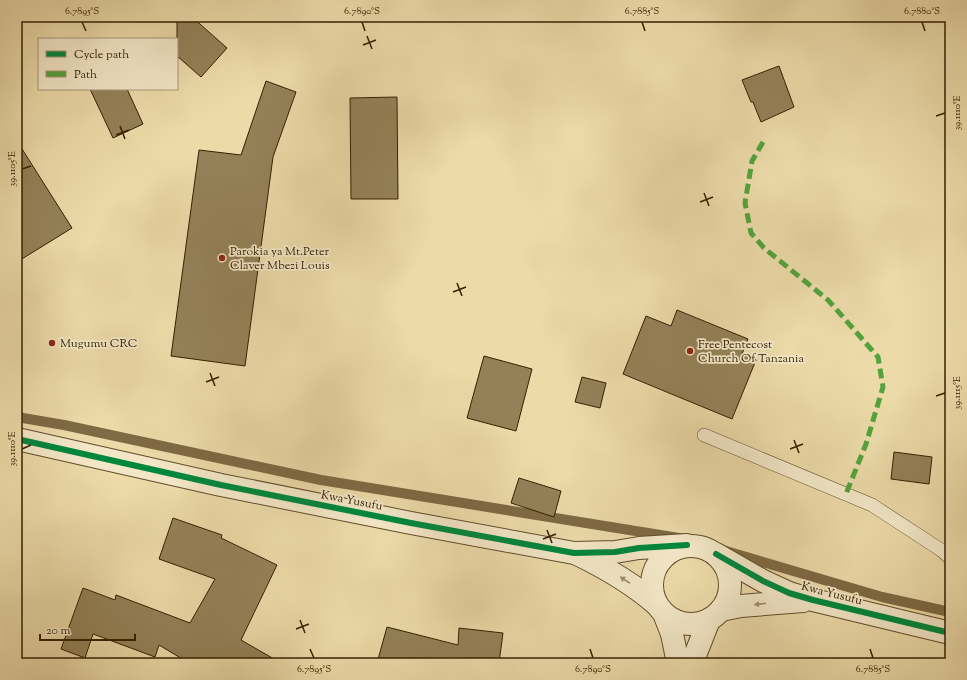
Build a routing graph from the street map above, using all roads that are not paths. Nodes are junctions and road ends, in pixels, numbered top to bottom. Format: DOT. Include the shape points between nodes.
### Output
graph roads {
  1 [pos="704,435"];
  2 [pos="17,439"];
  3 [pos="687,545"];
  4 [pos="574,553"];
  5 [pos="716,554"];
  6 [pos="950,558"];
  7 [pos="813,600"];
  8 [pos="661,610"];
  9 [pos="715,615"];
  10 [pos="950,633"];
  11 [pos="678,663"];
  12 [pos="692,663"];
  1 -- 6 [label="lane" via="872,505"];
  2 -- 4 [label="street, Kwa Yusufu" via="221,485"];
  3 -- 4 [label="street, Kwa Yusufu"];
  3 -- 5 [label="street" via="702,547"];
  3 -- 8 [label="street" via="672,550 660,560 653,573 651,589"];
  8 -- 4 [label="street, Kwa Yusufu, one-way" via="623,578"];
  5 -- 7 [label="street, Kwa Yusufu" via="762,581"];
  5 -- 9 [label="street" via="725,567 730,581 728,597"];
  7 -- 9 [label="street, Kwa Yusufu, one-way" via="741,606"];
  7 -- 10 [label="street, Kwa Yusufu"];
  8 -- 9 [label="street" via="679,623 694,625"];
  8 -- 11 [label="street" via="672,634"];
  9 -- 12 [label="street"];
}
